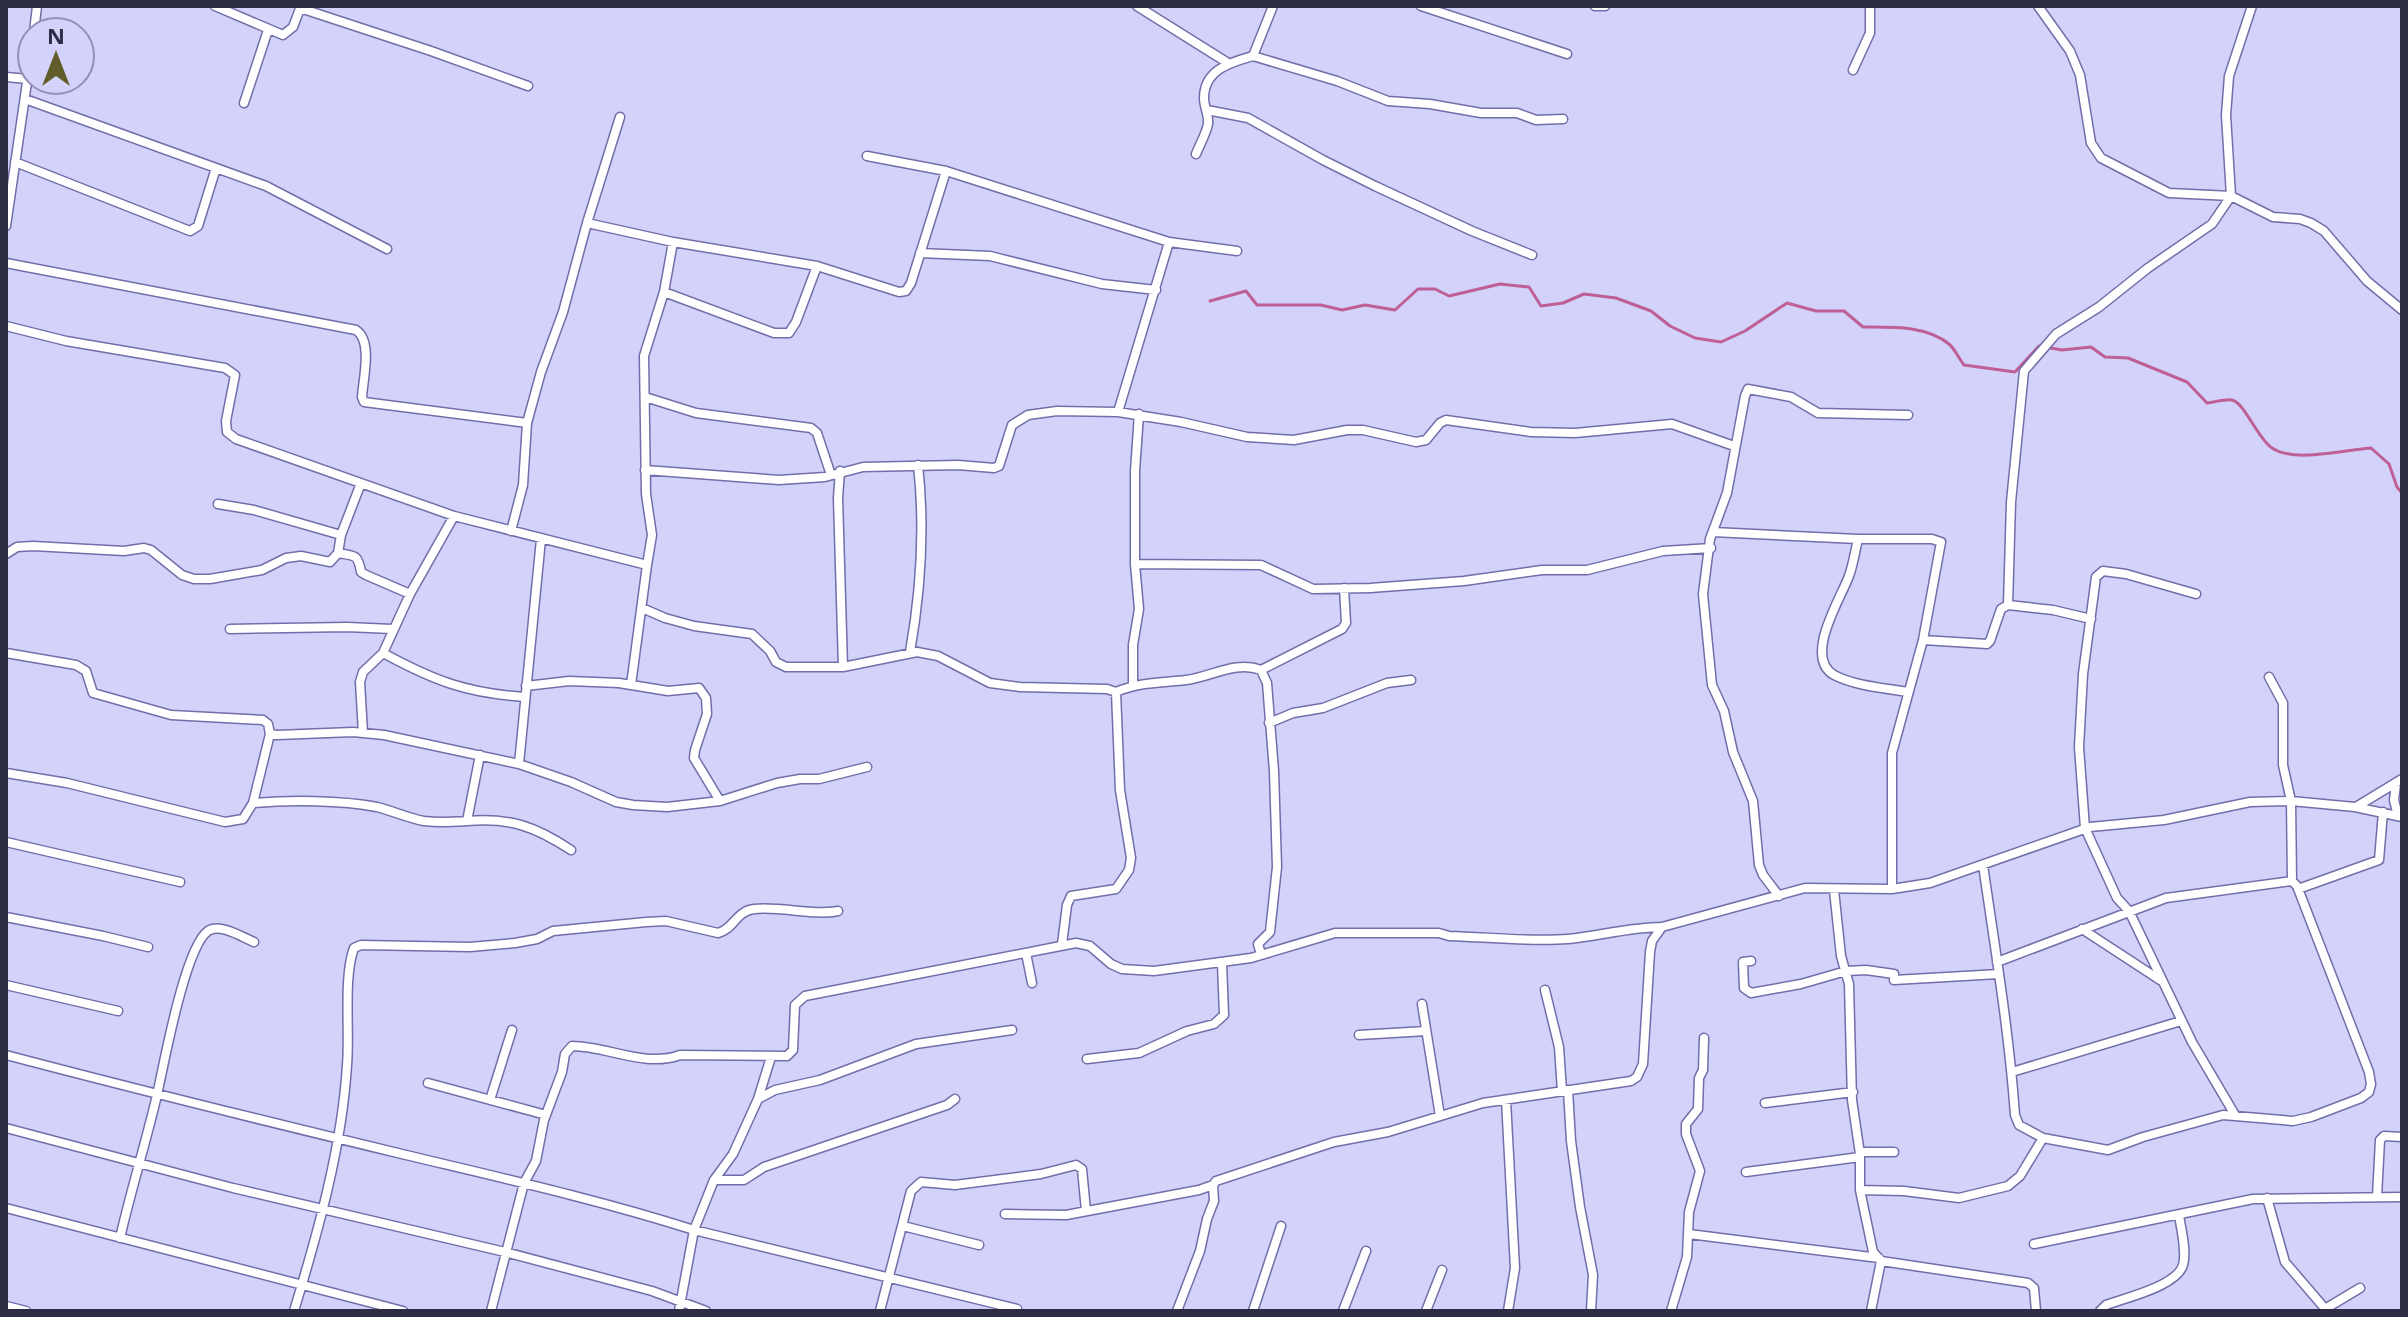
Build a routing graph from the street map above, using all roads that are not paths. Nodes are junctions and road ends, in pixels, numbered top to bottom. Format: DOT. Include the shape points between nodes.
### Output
graph roads {
  1 [pos="215,6"];
  2 [pos="1137,6"];
  3 [pos="1273,6"];
  4 [pos="1421,6"];
  5 [pos="1595,6"];
  6 [pos="1605,6"];
  7 [pos="1870,6"];
  8 [pos="2038,6"];
  9 [pos="2252,6"];
  10 [pos="300,7"];
  11 [pos="268,30"];
  12 [pos="1567,54"];
  13 [pos="1253,56"];
  14 [pos="1228,63"];
  15 [pos="1853,70"];
  16 [pos="528,86"];
  17 [pos="25,96"];
  18 [pos="25,99"];
  19 [pos="244,103"];
  20 [pos="1207,110"];
  21 [pos="620,117"];
  22 [pos="1563,119"];
  23 [pos="1196,154"];
  24 [pos="867,156"];
  25 [pos="12,168"];
  26 [pos="216,168"];
  27 [pos="946,171"];
  28 [pos="2231,196"];
  29 [pos="587,223"];
  30 [pos="6,226"];
  31 [pos="673,242"];
  32 [pos="1169,242"];
  33 [pos="387,249"];
  34 [pos="1237,251"];
  35 [pos="920,253"];
  36 [pos="1532,255"];
  37 [pos="6,263"];
  38 [pos="817,266"];
  39 [pos="1156,290"];
  40 [pos="664,292"];
  41 [pos="2402,310"];
  42 [pos="6,326"];
  43 [pos="645,397"];
  44 [pos="1118,412"];
  45 [pos="1139,414"];
  46 [pos="1908,415"];
  47 [pos="527,423"];
  48 [pos="1734,446"];
  49 [pos="918,465"];
  50 [pos="645,470"];
  51 [pos="836,473"];
  52 [pos="361,483"];
  53 [pos="218,504"];
  54 [pos="454,516"];
  55 [pos="511,531"];
  56 [pos="1713,532"];
  57 [pos="341,535"];
  58 [pos="541,539"];
  59 [pos="1858,539"];
  60 [pos="1711,548"];
  61 [pos="338,553"];
  62 [pos="6,554"];
  63 [pos="1135,564"];
  64 [pos="647,565"];
  65 [pos="1344,588"];
  66 [pos="410,594"];
  67 [pos="2196,594"];
  68 [pos="2008,605"];
  69 [pos="642,608"];
  70 [pos="2091,619"];
  71 [pos="230,629"];
  72 [pos="392,629"];
  73 [pos="1923,640"];
  74 [pos="910,652"];
  75 [pos="6,653"];
  76 [pos="383,653"];
  77 [pos="843,667"];
  78 [pos="1261,670"];
  79 [pos="2269,677"];
  80 [pos="1411,680"];
  81 [pos="631,685"];
  82 [pos="1133,685"];
  83 [pos="526,686"];
  84 [pos="1116,692"];
  85 [pos="1908,692"];
  86 [pos="525,697"];
  87 [pos="1269,723"];
  88 [pos="363,733"];
  89 [pos="270,734"];
  90 [pos="480,755"];
  91 [pos="519,764"];
  92 [pos="867,767"];
  93 [pos="6,773"];
  94 [pos="2399,781"];
  95 [pos="720,801"];
  96 [pos="2291,801"];
  97 [pos="253,803"];
  98 [pos="2355,807"];
  99 [pos="2383,812"];
  100 [pos="2400,816"];
  101 [pos="467,821"];
  102 [pos="2085,828"];
  103 [pos="6,842"];
  104 [pos="571,850"];
  105 [pos="1983,865"];
  106 [pos="180,882"];
  107 [pos="2295,885"];
  108 [pos="1892,889"];
  109 [pos="1834,890"];
  110 [pos="1779,896"];
  111 [pos="838,911"];
  112 [pos="2129,911"];
  113 [pos="6,917"];
  114 [pos="1645,927"];
  115 [pos="1662,927"];
  116 [pos="2082,929"];
  117 [pos="1652,941"];
  118 [pos="254,942"];
  119 [pos="1062,944"];
  120 [pos="148,947"];
  121 [pos="1026,953"];
  122 [pos="1261,954"];
  123 [pos="1751,961"];
  124 [pos="1997,962"];
  125 [pos="1222,963"];
  126 [pos="1846,971"];
  127 [pos="1999,974"];
  128 [pos="2161,980"];
  129 [pos="1032,983"];
  130 [pos="6,985"];
  131 [pos="1545,990"];
  132 [pos="1422,1004"];
  133 [pos="118,1011"];
  134 [pos="2181,1021"];
  135 [pos="512,1030"];
  136 [pos="1012,1030"];
  137 [pos="1426,1031"];
  138 [pos="1359,1035"];
  139 [pos="1704,1038"];
  140 [pos="6,1055"];
  141 [pos="771,1057"];
  142 [pos="1087,1059"];
  143 [pos="2012,1072"];
  144 [pos="428,1083"];
  145 [pos="1565,1090"];
  146 [pos="1853,1092"];
  147 [pos="157,1095"];
  148 [pos="758,1099"];
  149 [pos="955,1099"];
  150 [pos="490,1100"];
  151 [pos="1506,1100"];
  152 [pos="1765,1103"];
  153 [pos="546,1115"];
  154 [pos="2235,1115"];
  155 [pos="1440,1116"];
  156 [pos="6,1128"];
  157 [pos="2402,1137"];
  158 [pos="337,1138"];
  159 [pos="2043,1138"];
  160 [pos="1894,1152"];
  161 [pos="1860,1155"];
  162 [pos="138,1162"];
  163 [pos="1746,1172"];
  164 [pos="714,1180"];
  165 [pos="524,1183"];
  166 [pos="1213,1185"];
  167 [pos="1860,1190"];
  168 [pos="2377,1197"];
  169 [pos="2402,1197"];
  170 [pos="2267,1198"];
  171 [pos="6,1208"];
  172 [pos="322,1209"];
  173 [pos="1086,1211"];
  174 [pos="1005,1214"];
  175 [pos="2179,1215"];
  176 [pos="903,1226"];
  177 [pos="1281,1226"];
  178 [pos="694,1230"];
  179 [pos="1689,1234"];
  180 [pos="120,1238"];
  181 [pos="2034,1244"];
  182 [pos="979,1245"];
  183 [pos="1366,1251"];
  184 [pos="505,1252"];
  185 [pos="1880,1260"];
  186 [pos="1442,1270"];
  187 [pos="888,1276"];
  188 [pos="302,1285"];
  189 [pos="2360,1288"];
  190 [pos="6,1306"];
  191 [pos="679,1307"];
  192 [pos="382,1308"];
  193 [pos="1017,1309"];
  194 [pos="2326,1310"];
  195 [pos="26,1311"];
  196 [pos="294,1311"];
  197 [pos="403,1311"];
  198 [pos="491,1311"];
  199 [pos="706,1311"];
  200 [pos="880,1311"];
  201 [pos="1177,1311"];
  202 [pos="1253,1311"];
  203 [pos="1343,1311"];
  204 [pos="1426,1311"];
  205 [pos="1508,1311"];
  206 [pos="1591,1311"];
  207 [pos="1671,1311"];
  208 [pos="1871,1311"];
  209 [pos="2036,1311"];
  210 [pos="2100,1311"];
  1 -- 11 [label="street"];
  2 -- 14 [label="street"];
  3 -- 13 [label="street"];
  4 -- 12 [label="street"];
  5 -- 6 [label="street"];
  7 -- 15 [label="street" via="1870,33"];
  8 -- 28 [label="street" via="2080,75 2091,143 2101,158 2169,193"];
  9 -- 28 [label="street" via="2229,76"];
  10 -- 11 [label="street" via="288,33"];
  10 -- 16 [label="street"];
  11 -- 19 [label="street"];
  13 -- 14 [label="street"];
  13 -- 22 [label="street" via="1388,101"];
  14 -- 20 [label="street" via="1208,84"];
  17 -- 18 [label="street"];
  18 -- 25 [label="street"];
  18 -- 26 [label="street"];
  20 -- 23 [label="street" via="1207,130"];
  20 -- 36 [label="street" via="1265,125 1362,179"];
  21 -- 29 [label="street"];
  24 -- 27 [label="street"];
  25 -- 26 [label="street" via="190,231 198,226"];
  25 -- 30 [label="street"];
  26 -- 33 [label="street" via="266,186"];
  27 -- 32 [label="street"];
  27 -- 35 [label="street"];
  28 -- 41 [label="street" via="2273,217 2300,219 2324,231 2367,281"];
  28 -- 68 [label="street" via="2212,224 2056,334 2024,371 2011,502"];
  29 -- 31 [label="street"];
  29 -- 47 [label="street"];
  31 -- 38 [label="street"];
  31 -- 40 [label="street"];
  32 -- 34 [label="street"];
  32 -- 39 [label="street"];
  35 -- 38 [label="street" via="906,291 899,292"];
  35 -- 39 [label="street" via="990,256 1102,284"];
  37 -- 47 [label="street" via="356,330 365,343 364,402"];
  38 -- 40 [label="street" via="789,333 774,333"];
  39 -- 44 [label="street"];
  40 -- 43 [label="street" via="644,356"];
  42 -- 52 [label="street" via="231,370 234,387 226,421 230,436"];
  43 -- 50 [label="street"];
  43 -- 51 [label="street" via="696,413 811,428"];
  44 -- 45 [label="street"];
  44 -- 49 [label="street" via="1028,415 1012,425 1003,458 994,468"];
  45 -- 48 [label="street" via="1247,437 1294,440 1363,430 1416,442 1426,440 1446,420 1575,433 1672,424"];
  45 -- 63 [label="street"];
  46 -- 48 [label="street" via="1818,413 1791,397 1748,389"];
  47 -- 55 [label="street" via="523,485"];
  48 -- 56 [label="street" via="1727,493"];
  49 -- 51 [label="street"];
  49 -- 74 [label="street" via="920,589"];
  50 -- 51 [label="street" via="779,480"];
  50 -- 64 [label="street" via="652,535"];
  51 -- 77 [label="street"];
  52 -- 54 [label="street"];
  52 -- 57 [label="street"];
  53 -- 57 [label="street"];
  54 -- 55 [label="street"];
  54 -- 66 [label="street"];
  55 -- 58 [label="street"];
  56 -- 59 [label="street"];
  56 -- 60 [label="street"];
  57 -- 61 [label="street"];
  58 -- 64 [label="street"];
  58 -- 83 [label="street"];
  59 -- 73 [label="street" via="1941,542"];
  59 -- 85 [label="street" via="1822,647 1824,663 1835,675"];
  60 -- 65 [label="street" via="1663,551 1587,570"];
  60 -- 110 [label="street" via="1703,594 1712,685 1753,801 1759,865"];
  61 -- 62 [label="street" via="330,562 286,558 262,570 210,579 182,575 144,548 33,546"];
  61 -- 66 [label="street" via="357,558 366,575"];
  63 -- 65 [label="street" via="1261,565 1313,589"];
  63 -- 82 [label="street" via="1139,601"];
  64 -- 69 [label="street"];
  65 -- 78 [label="street" via="1342,629"];
  66 -- 72 [label="street"];
  67 -- 70 [label="street" via="2103,571 2096,577"];
  68 -- 70 [label="street"];
  68 -- 73 [label="street" via="2001,609 1987,644"];
  69 -- 77 [label="street" via="694,626 752,634 786,667"];
  69 -- 81 [label="street"];
  70 -- 102 [label="street" via="2079,747"];
  71 -- 72 [label="street"];
  72 -- 76 [label="street"];
  73 -- 85 [label="street"];
  74 -- 77 [label="street"];
  74 -- 84 [label="street" via="938,656 990,683"];
  75 -- 89 [label="street" via="76,665 86,671 93,693 100,697 171,715 263,720"];
  76 -- 86 [label="street" via="434,680 490,695"];
  76 -- 88 [label="street" via="360,682"];
  78 -- 82 [label="street" via="1231,668 1187,680"];
  78 -- 87 [label="street"];
  79 -- 96 [label="street" via="2283,703 2283,765"];
  80 -- 87 [label="street" via="1387,683"];
  81 -- 83 [label="street" via="569,681"];
  81 -- 95 [label="street" via="702,690 707,714 694,755"];
  82 -- 84 [label="street"];
  83 -- 86 [label="street"];
  84 -- 119 [label="street" via="1129,870 1116,889 1071,896"];
  85 -- 108 [label="street" via="1892,753"];
  86 -- 91 [label="street"];
  87 -- 122 [label="street" via="1277,867 1270,932 1258,944"];
  88 -- 89 [label="street"];
  88 -- 90 [label="street"];
  89 -- 97 [label="street"];
  90 -- 91 [label="street"];
  90 -- 101 [label="street"];
  91 -- 95 [label="street" via="616,802 656,807"];
  92 -- 95 [label="street" via="777,783"];
  93 -- 97 [label="street" via="225,822 243,819"];
  94 -- 98 [label="street"];
  94 -- 100 [label="street" via="2394,800"];
  96 -- 98 [label="street"];
  96 -- 102 [label="street" via="2250,802 2164,820"];
  96 -- 107 [label="street"];
  97 -- 101 [label="street" via="364,805 423,820"];
  98 -- 99 [label="street"];
  99 -- 100 [label="street"];
  99 -- 107 [label="street" via="2379,860"];
  101 -- 104 [label="street" via="519,823"];
  102 -- 105 [label="street"];
  102 -- 112 [label="street" via="2117,898"];
  103 -- 106 [label="street"];
  105 -- 108 [label="street"];
  105 -- 124 [label="street"];
  107 -- 112 [label="street" via="2166,898"];
  107 -- 154 [label="street" via="2369,1072 2369,1092 2293,1121"];
  108 -- 109 [label="street"];
  109 -- 110 [label="street" via="1805,888"];
  109 -- 126 [label="street"];
  110 -- 115 [label="street"];
  111 -- 158 [label="street" via="753,909 718,933 666,921 553,931 537,939 470,947 354,948"];
  112 -- 116 [label="street"];
  112 -- 128 [label="street"];
  113 -- 120 [label="street"];
  114 -- 115 [label="street"];
  114 -- 117 [label="street"];
  114 -- 122 [label="street" via="1564,939 1335,933"];
  115 -- 117 [label="street"];
  116 -- 124 [label="street"];
  116 -- 128 [label="street"];
  117 -- 145 [label="street" via="1643,1064 1637,1077"];
  118 -- 147 [label="street" via="221,929 204,935 170,1027"];
  119 -- 121 [label="street"];
  119 -- 125 [label="street" via="1090,946 1122,969 1174,970"];
  121 -- 129 [label="street"];
  121 -- 141 [label="street" via="805,996 795,1005 793,1050"];
  122 -- 125 [label="street"];
  123 -- 126 [label="street" via="1743,962 1744,988 1751,993"];
  124 -- 127 [label="street"];
  125 -- 142 [label="street" via="1224,1015 1214,1024 1139,1053"];
  126 -- 127 [label="street" via="1894,974 1894,980"];
  126 -- 146 [label="street"];
  127 -- 143 [label="street"];
  128 -- 134 [label="street"];
  130 -- 133 [label="street"];
  131 -- 145 [label="street"];
  132 -- 137 [label="street"];
  134 -- 143 [label="street"];
  134 -- 154 [label="street"];
  135 -- 150 [label="street"];
  136 -- 148 [label="street" via="916,1044"];
  137 -- 138 [label="street"];
  137 -- 155 [label="street"];
  139 -- 179 [label="street" via="1698,1109 1686,1124 1700,1171"];
  140 -- 147 [label="street"];
  141 -- 148 [label="street"];
  141 -- 153 [label="street" via="640,1057 572,1046"];
  143 -- 159 [label="street" via="2019,1125"];
  144 -- 150 [label="street"];
  145 -- 151 [label="street"];
  145 -- 206 [label="street" via="1593,1275"];
  146 -- 152 [label="street"];
  146 -- 161 [label="street"];
  147 -- 158 [label="street"];
  147 -- 162 [label="street"];
  148 -- 164 [label="street" via="733,1154"];
  149 -- 164 [label="street" via="764,1167 744,1180"];
  150 -- 153 [label="street"];
  151 -- 155 [label="street"];
  151 -- 205 [label="street" via="1515,1268"];
  153 -- 165 [label="street" via="536,1161"];
  154 -- 159 [label="street" via="2208,1118 2108,1150"];
  155 -- 166 [label="street" via="1334,1142"];
  156 -- 162 [label="street"];
  157 -- 168 [label="street" via="2380,1140"];
  158 -- 165 [label="street"];
  158 -- 172 [label="street"];
  159 -- 167 [label="street" via="2008,1186 1959,1198"];
  160 -- 161 [label="street"];
  161 -- 163 [label="street"];
  161 -- 167 [label="street"];
  162 -- 172 [label="street"];
  162 -- 180 [label="street"];
  164 -- 178 [label="street"];
  165 -- 178 [label="street"];
  165 -- 184 [label="street"];
  166 -- 173 [label="street"];
  166 -- 201 [label="street" via="1214,1201 1200,1251"];
  167 -- 185 [label="street"];
  168 -- 169 [label="street"];
  168 -- 170 [label="street"];
  170 -- 175 [label="street"];
  170 -- 194 [label="street" via="2285,1262"];
  171 -- 180 [label="street"];
  172 -- 184 [label="street"];
  172 -- 188 [label="street"];
  173 -- 174 [label="street"];
  173 -- 176 [label="street" via="1082,1169 1076,1165 955,1185 921,1182 911,1191"];
  175 -- 181 [label="street"];
  175 -- 210 [label="street" via="2184,1263 2179,1273"];
  176 -- 182 [label="street"];
  176 -- 187 [label="street"];
  177 -- 202 [label="street"];
  178 -- 187 [label="street"];
  178 -- 191 [label="street"];
  179 -- 185 [label="street"];
  179 -- 207 [label="street"];
  180 -- 188 [label="street"];
  183 -- 203 [label="street"];
  184 -- 191 [label="street" via="652,1291"];
  184 -- 198 [label="street"];
  185 -- 208 [label="street"];
  185 -- 209 [label="street" via="2028,1283 2034,1288"];
  186 -- 204 [label="street"];
  187 -- 193 [label="street"];
  187 -- 200 [label="street"];
  188 -- 192 [label="street"];
  188 -- 196 [label="street"];
  189 -- 194 [label="street"];
  190 -- 195 [label="street"];
  191 -- 199 [label="street"];
  192 -- 197 [label="street"];
}
